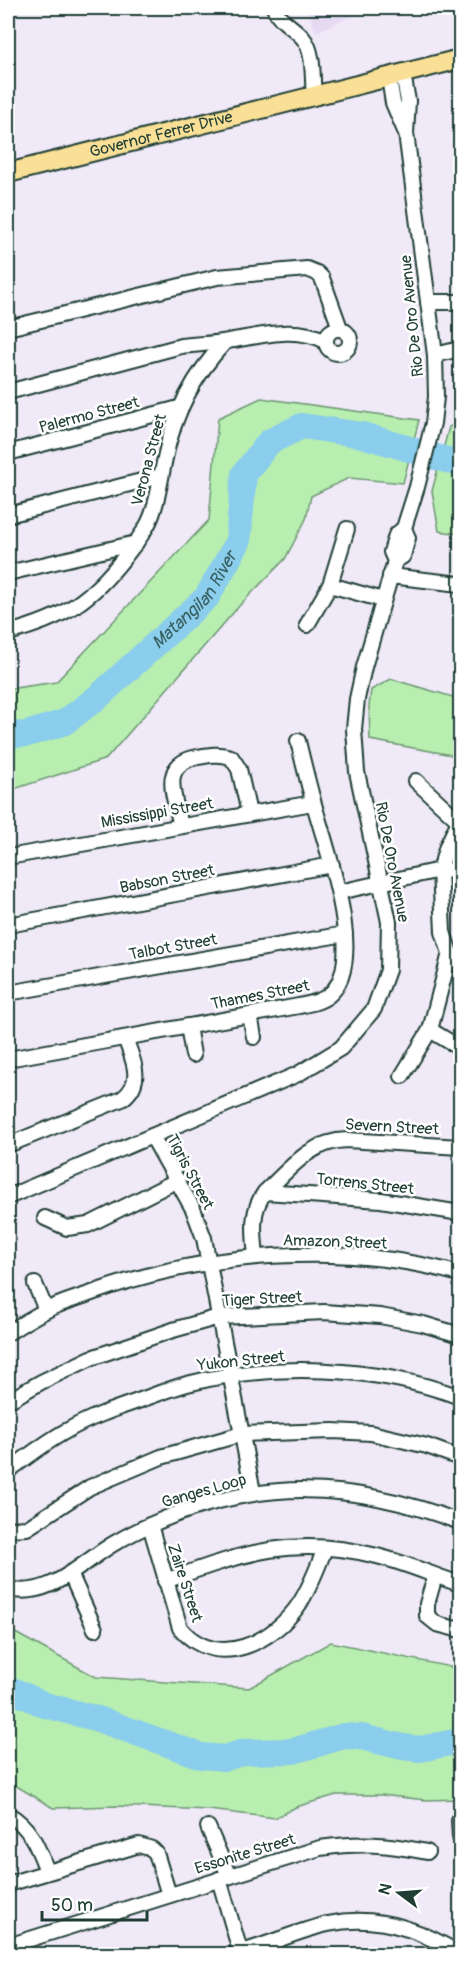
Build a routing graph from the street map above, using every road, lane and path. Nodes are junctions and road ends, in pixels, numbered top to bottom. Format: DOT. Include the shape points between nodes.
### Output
graph roads {
  1 [pos="274,8"];
  2 [pos="460,59"];
  3 [pos="396,76"];
  4 [pos="314,98"];
  5 [pos="8,173"];
  6 [pos="428,302"];
  7 [pos="460,302"];
  8 [pos="8,328"];
  9 [pos="340,328"];
  10 [pos="326,341"];
  11 [pos="225,342"];
  12 [pos="460,350"];
  13 [pos="435,355"];
  14 [pos="8,392"];
  15 [pos="179,408"];
  16 [pos="8,453"];
  17 [pos="161,476"];
  18 [pos="8,515"];
  19 [pos="346,529"];
  20 [pos="136,543"];
  21 [pos="8,573"];
  22 [pos="390,576"];
  23 [pos="460,584"];
  24 [pos="330,585"];
  25 [pos="383,600"];
  26 [pos="308,625"];
  27 [pos="8,633"];
  28 [pos="298,741"];
  29 [pos="416,781"];
  30 [pos="313,802"];
  31 [pos="249,813"];
  32 [pos="460,820"];
  33 [pos="180,826"];
  34 [pos="8,857"];
  35 [pos="332,865"];
  36 [pos="440,870"];
  37 [pos="460,871"];
  38 [pos="381,884"];
  39 [pos="339,892"];
  40 [pos="8,925"];
  41 [pos="345,933"];
  42 [pos="450,953"];
  43 [pos="460,963"];
  44 [pos="8,993"];
  45 [pos="250,1015"];
  46 [pos="188,1026"];
  47 [pos="430,1030"];
  48 [pos="254,1037"];
  49 [pos="125,1038"];
  50 [pos="460,1048"];
  51 [pos="193,1055"];
  52 [pos="8,1059"];
  53 [pos="402,1076"];
  54 [pos="152,1136"];
  55 [pos="8,1145"];
  56 [pos="460,1147"];
  57 [pos="178,1180"];
  58 [pos="265,1192"];
  59 [pos="8,1197"];
  60 [pos="460,1213"];
  61 [pos="45,1218"];
  62 [pos="256,1257"];
  63 [pos="208,1262"];
  64 [pos="460,1274"];
  65 [pos="35,1284"];
  66 [pos="46,1310"];
  67 [pos="219,1317"];
  68 [pos="8,1333"];
  69 [pos="460,1335"];
  70 [pos="231,1376"];
  71 [pos="460,1397"];
  72 [pos="8,1401"];
  73 [pos="242,1434"];
  74 [pos="460,1458"];
  75 [pos="8,1471"];
  76 [pos="253,1492"];
  77 [pos="460,1522"];
  78 [pos="150,1525"];
  79 [pos="8,1529"];
  80 [pos="325,1548"];
  81 [pos="70,1573"];
  82 [pos="435,1576"];
  83 [pos="165,1581"];
  84 [pos="460,1584"];
  85 [pos="8,1589"];
  86 [pos="94,1629"];
  87 [pos="460,1630"];
  88 [pos="11,1819"];
  89 [pos="459,1820"];
  90 [pos="208,1827"];
  91 [pos="460,1838"];
  92 [pos="427,1852"];
  93 [pos="46,1871"];
  94 [pos="224,1877"];
  95 [pos="8,1884"];
  96 [pos="169,1895"];
  97 [pos="8,1946"];
  98 [pos="239,1954"];
  99 [pos="459,1954"];
  1 -- 4 [label="street" via="309,48"];
  2 -- 3 [label="main road"];
  3 -- 4 [label="main road, Governor Ferrer Drive"];
  3 -- 6 [label="street, Rio De Oro Avenue" via="408,101 406,133"];
  4 -- 5 [label="main road, Governor Ferrer Drive"];
  6 -- 7 [label="street"];
  6 -- 13 [label="street, Rio De Oro Avenue"];
  8 -- 9 [label="street" via="217,277 307,269 322,278"];
  9 -- 10 [label="street" via="330,331"];
  9 -- 10 [label="street" via="351,340 346,350 331,351"];
  10 -- 11 [label="street" via="289,332"];
  11 -- 14 [label="street" via="181,346"];
  11 -- 15 [label="street, Verona Street" via="210,357"];
  12 -- 13 [label="street"];
  13 -- 22 [label="street, Rio De Oro Avenue" via="433,423 405,528 393,544 395,561"];
  15 -- 16 [label="street, Palermo Street"];
  15 -- 17 [label="street, Verona Street"];
  17 -- 18 [label="street"];
  17 -- 20 [label="street, Verona Street" via="152,514"];
  19 -- 24 [label="street"];
  20 -- 21 [label="street"];
  20 -- 27 [label="street, Verona Street" via="91,595 40,624"];
  22 -- 23 [label="street"];
  22 -- 25 [label="street, Rio De Oro Avenue"];
  24 -- 25 [label="street"];
  24 -- 26 [label="street"];
  25 -- 38 [label="street, Rio De Oro Avenue" via="357,699 354,729 357,772"];
  28 -- 30 [label="street, Thames Street"];
  29 -- 32 [label="street"];
  30 -- 31 [label="street, Mississippi Street"];
  30 -- 35 [label="street, Thames Street"];
  31 -- 33 [label="street, Mississippi Street"];
  31 -- 33 [label="street" via="239,769 231,757 214,754 181,762 175,768 172,777"];
  32 -- 36 [label="street"];
  33 -- 34 [label="street, Mississippi Street"];
  35 -- 39 [label="street, Thames Street"];
  35 -- 40 [label="street, Babson Street"];
  36 -- 37 [label="street"];
  36 -- 38 [label="street"];
  36 -- 42 [label="street" via="443,932"];
  38 -- 39 [label="street"];
  38 -- 54 [label="street, Rio De Oro Avenue" via="389,922 388,970 374,1009 341,1048 298,1074"];
  39 -- 41 [label="street, Thames Street"];
  41 -- 44 [label="street, Talbot Street"];
  41 -- 45 [label="street, Thames Street" via="346,960 330,994 315,1002"];
  42 -- 43 [label="street"];
  42 -- 47 [label="street"];
  45 -- 46 [label="street, Thames Street"];
  45 -- 48 [label="street"];
  46 -- 49 [label="street, Thames Street"];
  46 -- 51 [label="street"];
  47 -- 50 [label="street"];
  47 -- 53 [label="street"];
  49 -- 52 [label="street, Thames Street"];
  49 -- 55 [label="street" via="136,1074 129,1093"];
  54 -- 57 [label="street, Tigris Street"];
  54 -- 59 [label="street, Rio De Oro Avenue"];
  56 -- 58 [label="street, Severn Street" via="332,1140 309,1151"];
  57 -- 61 [label="street" via="88,1225 67,1228"];
  57 -- 63 [label="street, Tigris Street" via="200,1228"];
  58 -- 60 [label="street, Torrens Street" via="381,1200"];
  58 -- 62 [label="street, Severn Street" via="255,1208"];
  62 -- 63 [label="street, Amazon Street"];
  62 -- 64 [label="street, Amazon Street" via="377,1258"];
  63 -- 66 [label="street" via="123,1281"];
  63 -- 67 [label="street, Tigris Street"];
  65 -- 66 [label="street"];
  66 -- 68 [label="street"];
  67 -- 69 [label="street, Tiger Street" via="324,1312 380,1316"];
  67 -- 70 [label="street, Tigris Street"];
  67 -- 72 [label="street, Tiger Street" via="91,1358"];
  70 -- 71 [label="street, Yukon Street" via="326,1371 394,1379"];
  70 -- 73 [label="street, Tigris Street"];
  70 -- 75 [label="street, Yukon Street" via="186,1384 97,1415"];
  73 -- 74 [label="street" via="371,1434"];
  73 -- 76 [label="street, Tigris Street"];
  73 -- 79 [label="street" via="162,1457 90,1487 27,1528"];
  76 -- 77 [label="street, Ganges Loop" via="329,1489 429,1510"];
  76 -- 78 [label="street, Ganges Loop" via="196,1507"];
  78 -- 81 [label="street, Ganges Loop" via="113,1543"];
  78 -- 83 [label="street, Zaire Street"];
  80 -- 82 [label="street" via="376,1556"];
  80 -- 83 [label="street" via="306,1546 252,1552"];
  80 -- 83 [label="street, Zaire Street" via="299,1604 262,1640 241,1648 223,1651 190,1640 180,1628"];
  81 -- 85 [label="street, Ganges Loop" via="38,1589"];
  81 -- 86 [label="street"];
  82 -- 84 [label="street"];
  82 -- 87 [label="street" via="427,1616 437,1624"];
  88 -- 93 [label="street" via="32,1836"];
  89 -- 91 [label="street"];
  90 -- 94 [label="street"];
  92 -- 94 [label="street, Essonite Street" via="382,1844 351,1844 320,1848"];
  93 -- 95 [label="street"];
  93 -- 96 [label="street" via="139,1845 156,1853"];
  94 -- 96 [label="street, Essonite Street"];
  94 -- 98 [label="street"];
  96 -- 97 [label="street, Essonite Street"];
  98 -- 99 [label="street" via="328,1924 362,1921 410,1930"];
}
